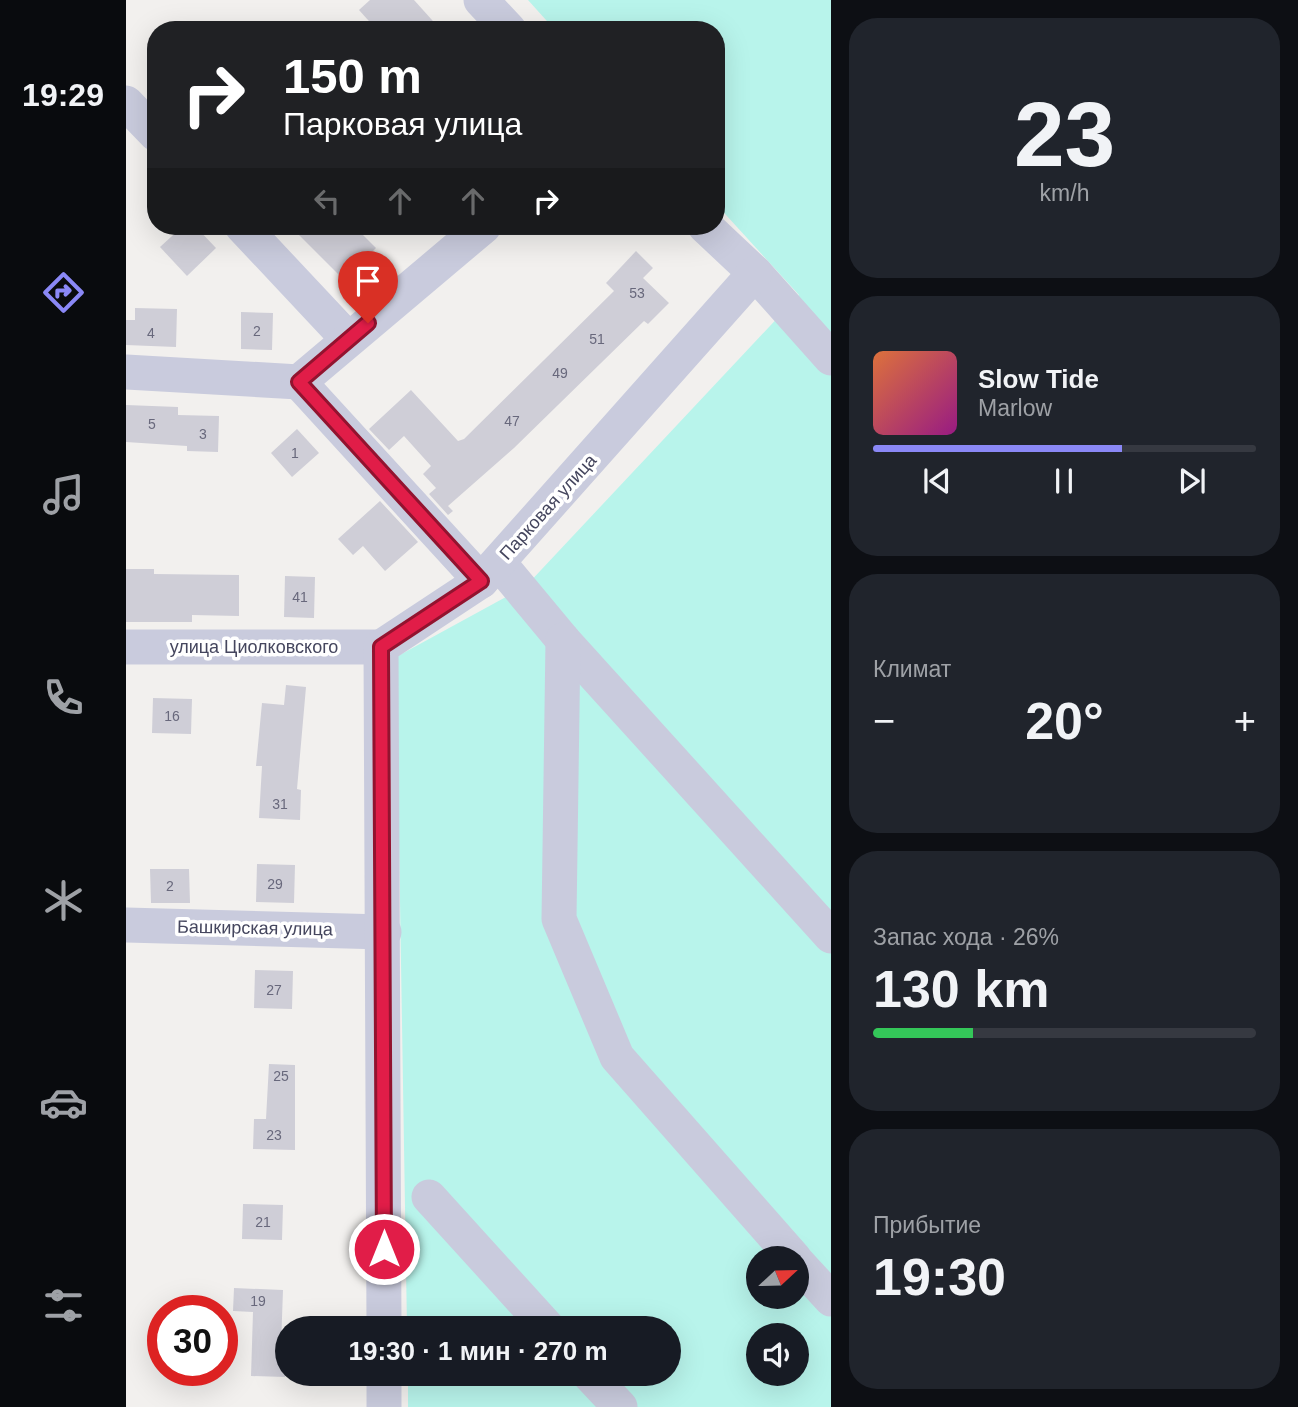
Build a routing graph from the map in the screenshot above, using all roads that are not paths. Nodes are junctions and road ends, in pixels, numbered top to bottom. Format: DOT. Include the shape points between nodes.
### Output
graph roads {
  1 [pos="481,0"];
  2 [pos="501,21"];
  3 [pos="126,103"];
  4 [pos="147,125"];
  5 [pos="250,235"];
  6 [pos="473,235"];
  7 [pos="715,235"];
  8 [pos="755,273"];
  9 [pos="348,339"];
  10 [pos="831,358"];
  11 [pos="126,372"];
  12 [pos="299,382"];
  13 [pos="490,572"];
  14 [pos="564,640"];
  15 [pos="126,647"];
  16 [pos="381,647"];
  17 [pos="126,925"];
  18 [pos="384,932"];
  19 [pos="831,936"];
  20 [pos="429,1197"];
  21 [pos="784,1246"];
  22 [pos="809,1275"];
  23 [pos="831,1299"];
  24 [pos="384,1316"];
  25 [pos="537,1316"];
  26 [pos="384,1386"];
  27 [pos="600,1386"];
  28 [pos="384,1407"];
  29 [pos="620,1407"];
  1 -- 2 [label="street"];
  3 -- 4 [label="street"];
  5 -- 9 [label="street"];
  6 -- 9 [label="street"];
  7 -- 8 [label="street"];
  8 -- 10 [label="street"];
  8 -- 13 [label="street, Парковая улица"];
  9 -- 12 [label="street"];
  11 -- 12 [label="street"];
  12 -- 13 [label="street"];
  13 -- 14 [label="street"];
  13 -- 16 [label="street, Парковая улица"];
  14 -- 19 [label="street"];
  14 -- 21 [label="street" via="559,919 617,1057"];
  15 -- 16 [label="street, улица Циолковского"];
  16 -- 18 [label="street"];
  17 -- 18 [label="street, Башкирская улица"];
  18 -- 24 [label="street"];
  20 -- 25 [label="street"];
  22 -- 23 [label="street"];
  26 -- 28 [label="street"];
  27 -- 29 [label="street"];
}
